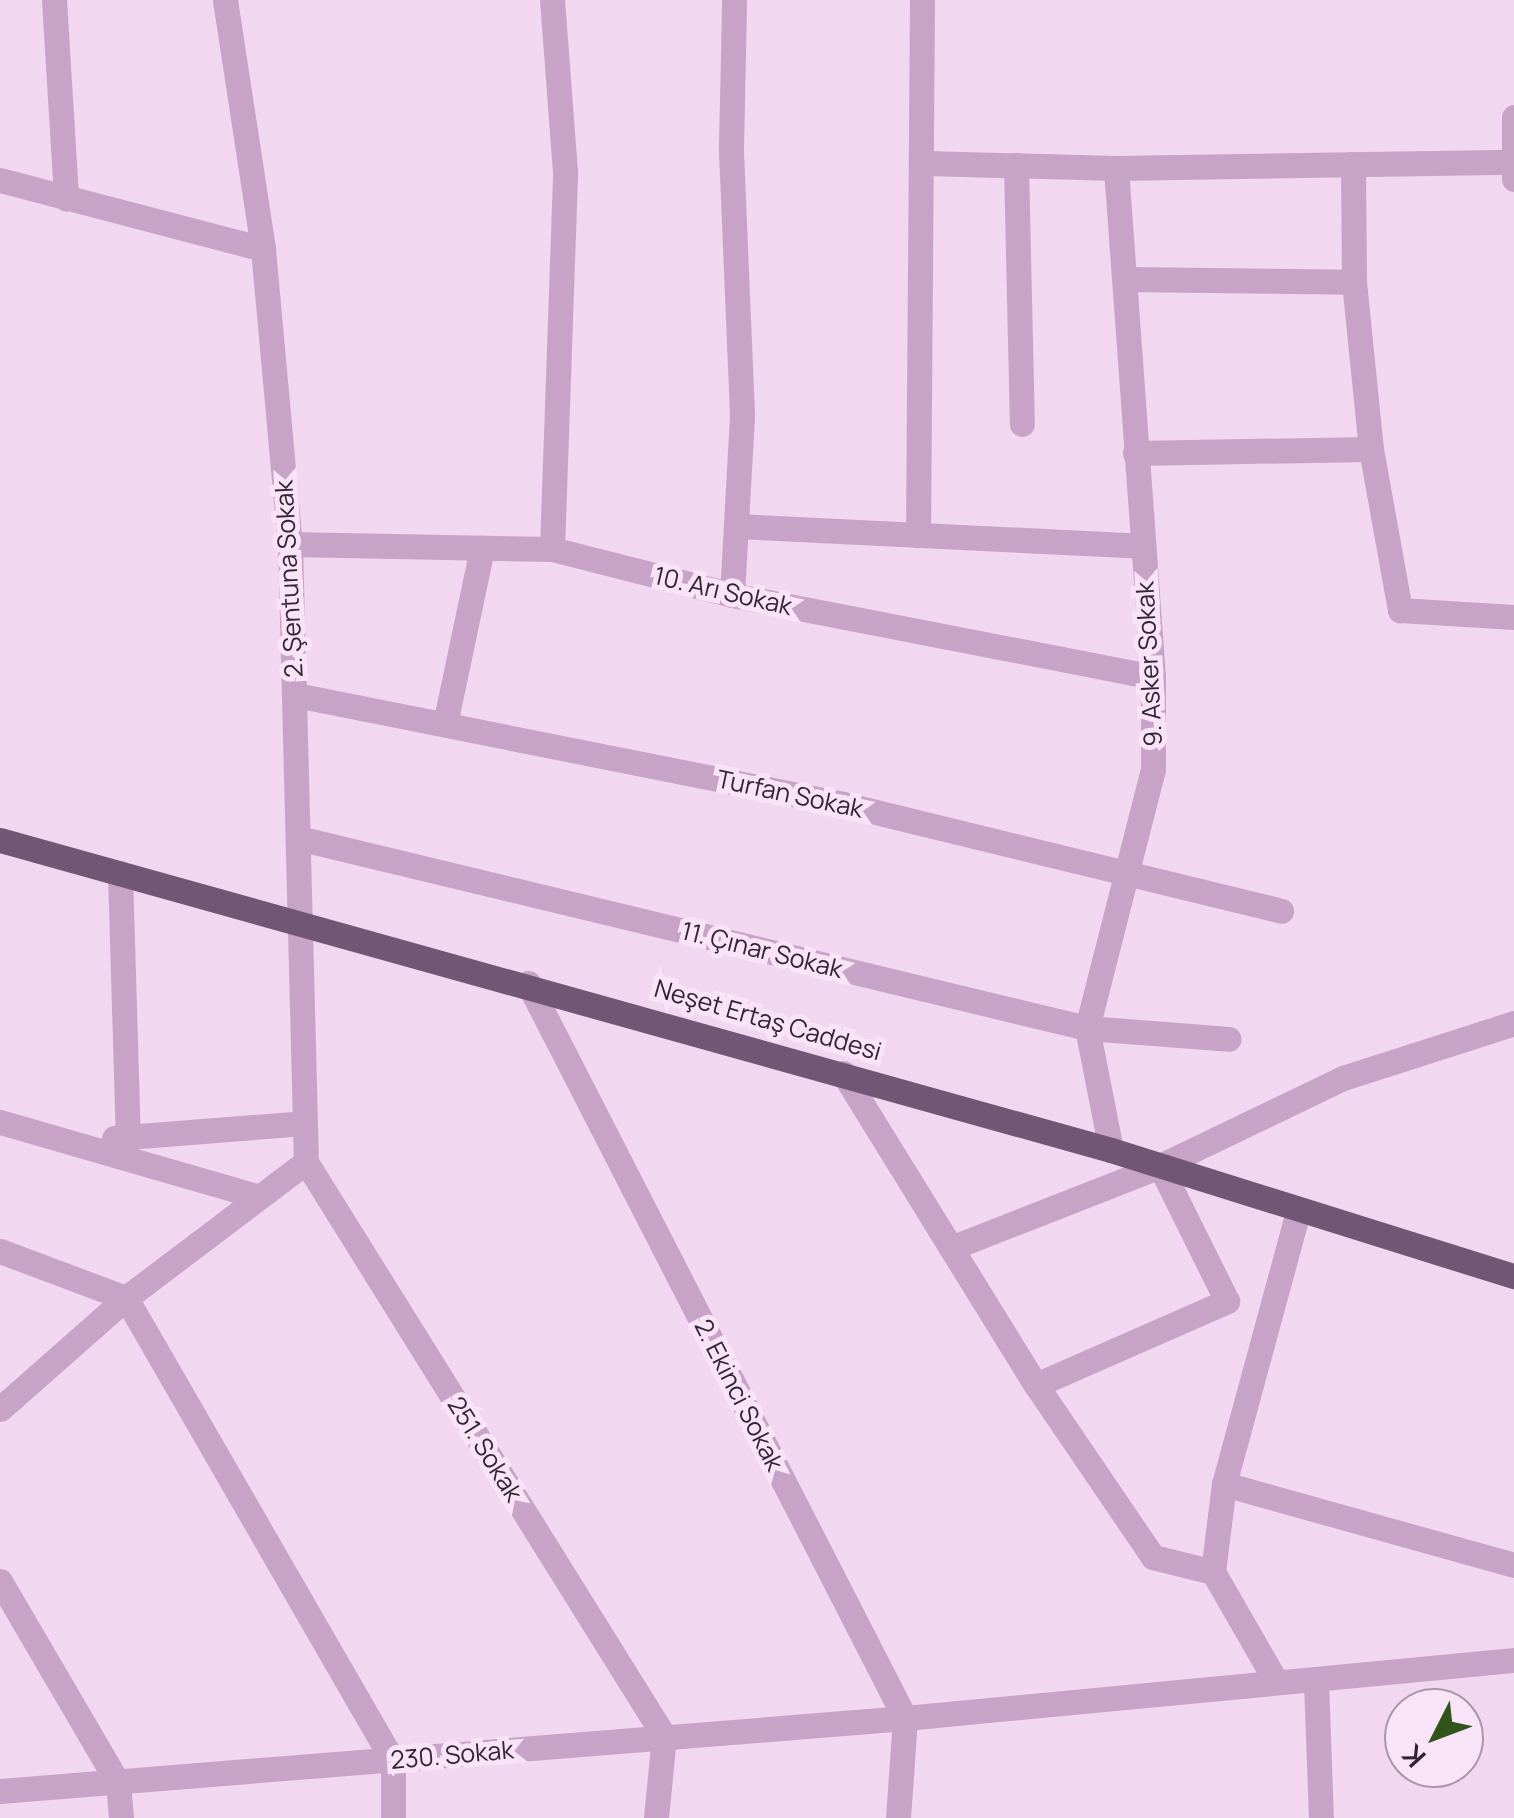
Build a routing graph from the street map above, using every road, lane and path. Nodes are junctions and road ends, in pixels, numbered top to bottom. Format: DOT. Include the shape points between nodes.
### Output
graph roads {
  1 [pos="54,0"];
  2 [pos="225,0"];
  3 [pos="552,0"];
  4 [pos="734,0"];
  5 [pos="922,0"];
  6 [pos="1514,117"];
  7 [pos="925,163"];
  8 [pos="1353,164"];
  9 [pos="1016,165"];
  10 [pos="1116,168"];
  11 [pos="1513,171"];
  12 [pos="0,180"];
  13 [pos="66,199"];
  14 [pos="263,249"];
  15 [pos="1124,279"];
  16 [pos="1354,282"];
  17 [pos="1022,424"];
  18 [pos="1371,450"];
  19 [pos="1135,453"];
  20 [pos="737,526"];
  21 [pos="918,534"];
  22 [pos="290,544"];
  23 [pos="1142,546"];
  24 [pos="482,548"];
  25 [pos="552,549"];
  26 [pos="732,595"];
  27 [pos="1514,617"];
  28 [pos="1153,676"];
  29 [pos="296,695"];
  30 [pos="445,724"];
  31 [pos="298,838"];
  32 [pos="0,840"];
  33 [pos="1122,872"];
  34 [pos="120,874"];
  35 [pos="1281,911"];
  36 [pos="298,921"];
  37 [pos="528,984"];
  38 [pos="1514,1023"];
  39 [pos="1086,1028"];
  40 [pos="1229,1039"];
  41 [pos="843,1073"];
  42 [pos="0,1122"];
  43 [pos="303,1122"];
  44 [pos="128,1137"];
  45 [pos="70,1142"];
  46 [pos="1111,1150"];
  47 [pos="306,1162"];
  48 [pos="1160,1166"];
  49 [pos="259,1197"];
  50 [pos="1298,1212"];
  51 [pos="951,1248"];
  52 [pos="0,1252"];
  53 [pos="1514,1276"];
  54 [pos="126,1298"];
  55 [pos="1036,1385"];
  56 [pos="0,1408"];
  57 [pos="1224,1484"];
  58 [pos="1514,1565"];
  59 [pos="1213,1572"];
  60 [pos="0,1581"];
  61 [pos="1514,1660"];
  62 [pos="1274,1678"];
  63 [pos="1316,1682"];
  64 [pos="904,1718"];
  65 [pos="664,1736"];
  66 [pos="393,1761"];
  67 [pos="118,1783"];
  68 [pos="0,1791"];
  69 [pos="120,1818"];
  70 [pos="393,1818"];
  71 [pos="656,1818"];
  72 [pos="898,1818"];
  73 [pos="1321,1818"];
  1 -- 13 [label="street"];
  2 -- 14 [label="street, 2. Şentuna Sokak"];
  3 -- 25 [label="street" via="565,172"];
  4 -- 20 [label="street" via="731,148 742,414"];
  5 -- 7 [label="street"];
  6 -- 11 [label="street"];
  7 -- 9 [label="street"];
  7 -- 21 [label="street"];
  8 -- 10 [label="street"];
  8 -- 11 [label="street"];
  8 -- 16 [label="street"];
  9 -- 10 [label="street"];
  9 -- 17 [label="street"];
  10 -- 15 [label="street, 9. Asker Sokak"];
  12 -- 13 [label="street"];
  13 -- 14 [label="street"];
  14 -- 22 [label="street, 2. Şentuna Sokak"];
  15 -- 16 [label="street"];
  15 -- 19 [label="street, 9. Asker Sokak"];
  16 -- 18 [label="street"];
  18 -- 19 [label="street"];
  18 -- 27 [label="street" via="1400,610"];
  19 -- 23 [label="street, 9. Asker Sokak"];
  20 -- 21 [label="street"];
  20 -- 26 [label="street"];
  21 -- 23 [label="street"];
  22 -- 24 [label="street, 10. Arı Sokak"];
  22 -- 29 [label="street, 2. Şentuna Sokak"];
  23 -- 28 [label="street, 9. Asker Sokak"];
  24 -- 25 [label="street, 10. Arı Sokak"];
  24 -- 30 [label="street"];
  25 -- 26 [label="street, 10. Arı Sokak"];
  26 -- 28 [label="street, 10. Arı Sokak"];
  28 -- 33 [label="street, 9. Asker Sokak" via="1154,770"];
  29 -- 30 [label="street, Turfan Sokak"];
  29 -- 31 [label="street, 2. Şentuna Sokak"];
  30 -- 33 [label="street, Turfan Sokak" via="843,804"];
  31 -- 36 [label="street, 2. Şentuna Sokak"];
  31 -- 39 [label="street, 11. Çınar Sokak"];
  32 -- 34 [label="main road, Neşet Ertaş Caddesi"];
  33 -- 35 [label="street, Turfan Sokak"];
  33 -- 39 [label="street, 9. Asker Sokak"];
  34 -- 36 [label="main road, Neşet Ertaş Caddesi"];
  34 -- 44 [label="street"];
  36 -- 37 [label="main road, Neşet Ertaş Caddesi"];
  36 -- 43 [label="street, 2. Şentuna Sokak"];
  37 -- 41 [label="main road, Neşet Ertaş Caddesi"];
  37 -- 64 [label="street, 2. Ekinci Sokak"];
  38 -- 48 [label="street" via="1342,1078"];
  39 -- 40 [label="street, 11. Çınar Sokak"];
  39 -- 46 [label="street, 9. Asker Sokak"];
  41 -- 46 [label="main road, Neşet Ertaş Caddesi"];
  41 -- 51 [label="street"];
  42 -- 45 [label="street"];
  43 -- 44 [label="street"];
  43 -- 47 [label="street, 2. Şentuna Sokak"];
  44 -- 45 [label="street"];
  45 -- 49 [label="street"];
  46 -- 48 [label="main road, Neşet Ertaş Caddesi"];
  47 -- 49 [label="street"];
  47 -- 65 [label="street, 251. Sokak"];
  48 -- 50 [label="main road, Neşet Ertaş Caddesi"];
  48 -- 51 [label="street"];
  48 -- 55 [label="street" via="1228,1301"];
  49 -- 54 [label="street"];
  50 -- 53 [label="main road, Neşet Ertaş Caddesi"];
  50 -- 57 [label="street"];
  51 -- 55 [label="street"];
  52 -- 54 [label="street"];
  54 -- 56 [label="street"];
  54 -- 66 [label="street"];
  55 -- 59 [label="street" via="1153,1558"];
  57 -- 58 [label="street"];
  57 -- 59 [label="street"];
  59 -- 62 [label="street"];
  60 -- 67 [label="street"];
  61 -- 63 [label="street, 230. Sokak"];
  62 -- 63 [label="street, 230. Sokak"];
  62 -- 64 [label="street, 230. Sokak"];
  63 -- 73 [label="street"];
  64 -- 65 [label="street, 230. Sokak"];
  64 -- 72 [label="street"];
  65 -- 66 [label="street, 230. Sokak"];
  65 -- 71 [label="street"];
  66 -- 67 [label="street, 230. Sokak"];
  66 -- 70 [label="street"];
  67 -- 68 [label="street, 230. Sokak"];
  67 -- 69 [label="street"];
}
